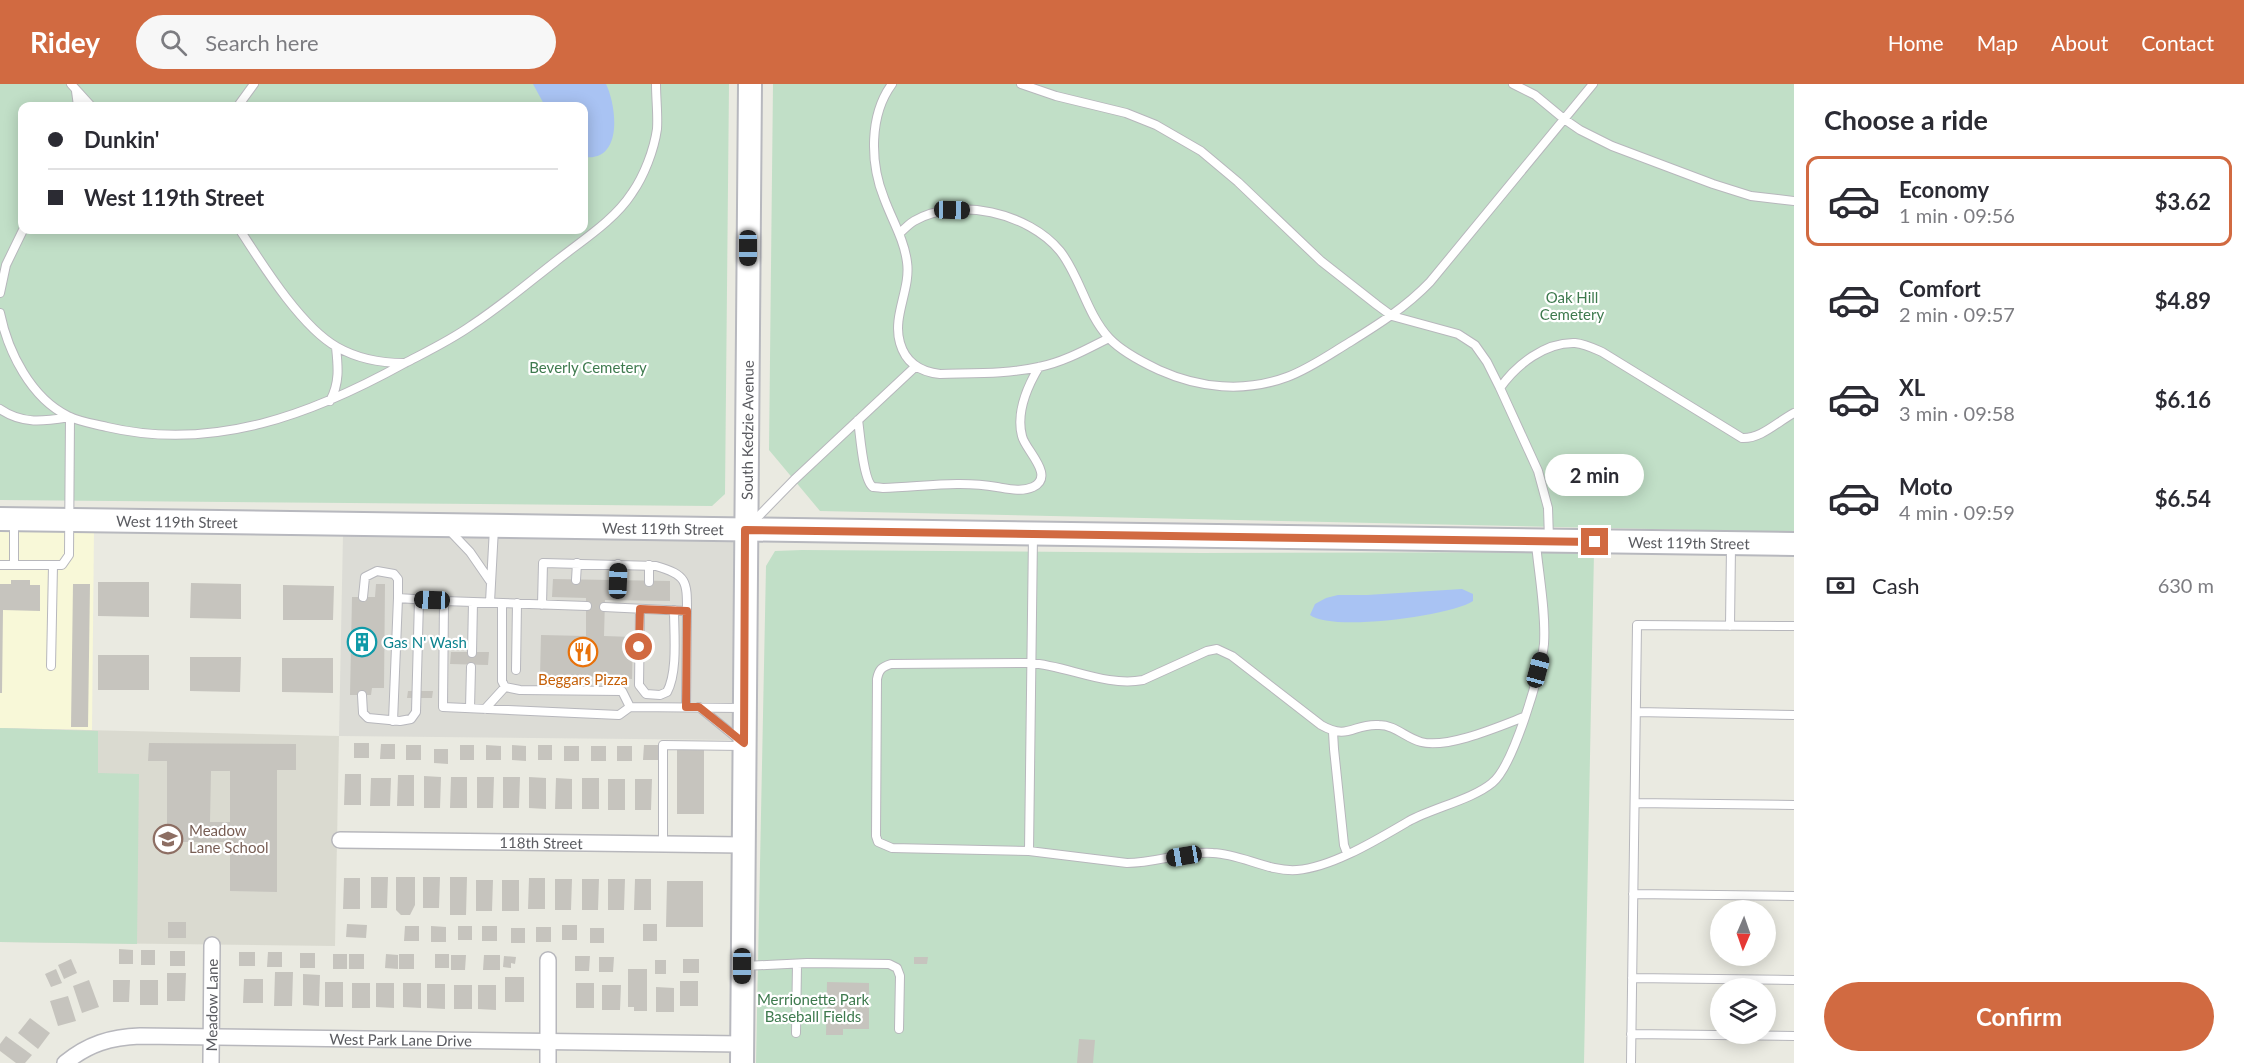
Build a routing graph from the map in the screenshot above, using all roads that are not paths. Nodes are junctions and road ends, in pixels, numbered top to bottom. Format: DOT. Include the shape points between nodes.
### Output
graph roads {
  1 [pos="254,84"];
  2 [pos="656,84"];
  3 [pos="750,84"];
  4 [pos="892,84"];
  5 [pos="1021,84"];
  6 [pos="1513,84"];
  7 [pos="1593,84"];
  8 [pos="73,87"];
  9 [pos="77,102"];
  10 [pos="87,102"];
  11 [pos="241,102"];
  12 [pos="1564,119"];
  13 [pos="1794,201"];
  14 [pos="900,233"];
  15 [pos="21,234"];
  16 [pos="243,234"];
  17 [pos="588,234"];
  18 [pos="588,234"];
  19 [pos="0,293"];
  20 [pos="0,314"];
  21 [pos="1392,316"];
  22 [pos="1109,338"];
  23 [pos="336,347"];
  24 [pos="406,363"];
  25 [pos="915,367"];
  26 [pos="1039,367"];
  27 [pos="1500,388"];
  28 [pos="330,401"];
  29 [pos="0,410"];
  30 [pos="1794,412"];
  31 [pos="70,417"];
  32 [pos="858,420"];
  33 [pos="7,519"];
  34 [pos="68,520"];
  35 [pos="443,525"];
  36 [pos="494,526"];
  37 [pos="745,530"];
  38 [pos="1033,534"];
  39 [pos="1543,541"];
  40 [pos="1731,544"];
  41 [pos="1794,544"];
  42 [pos="577,564"];
  43 [pos="618,564"];
  44 [pos="0,565"];
  45 [pos="14,565"];
  46 [pos="53,565"];
  47 [pos="649,565"];
  48 [pos="576,580"];
  49 [pos="618,581"];
  50 [pos="491,582"];
  51 [pos="649,582"];
  52 [pos="363,597"];
  53 [pos="398,598"];
  54 [pos="419,600"];
  55 [pos="444,601"];
  56 [pos="473,602"];
  57 [pos="490,602"];
  58 [pos="502,603"];
  59 [pos="518,603"];
  60 [pos="542,605"];
  61 [pos="587,606"];
  62 [pos="645,606"];
  63 [pos="604,607"];
  64 [pos="674,610"];
  65 [pos="687,611"];
  66 [pos="1730,626"];
  67 [pos="1794,626"];
  68 [pos="472,653"];
  69 [pos="1031,663"];
  70 [pos="51,666"];
  71 [pos="471,667"];
  72 [pos="516,670"];
  73 [pos="505,687"];
  74 [pos="362,695"];
  75 [pos="630,707"];
  76 [pos="686,707"];
  77 [pos="699,707"];
  78 [pos="470,708"];
  79 [pos="744,708"];
  80 [pos="485,709"];
  81 [pos="1636,712"];
  82 [pos="1794,715"];
  83 [pos="1524,717"];
  84 [pos="393,721"];
  85 [pos="1334,732"];
  86 [pos="744,745"];
  87 [pos="1635,803"];
  88 [pos="1794,806"];
  89 [pos="340,840"];
  90 [pos="663,844"];
  91 [pos="743,845"];
  92 [pos="1029,851"];
  93 [pos="1347,854"];
  94 [pos="1633,894"];
  95 [pos="1794,896"];
  96 [pos="212,945"];
  97 [pos="548,960"];
  98 [pos="797,964"];
  99 [pos="742,966"];
  100 [pos="1632,978"];
  101 [pos="1794,980"];
  102 [pos="899,1029"];
  103 [pos="796,1033"];
  104 [pos="1631,1034"];
  105 [pos="211,1036"];
  106 [pos="1794,1036"];
  107 [pos="549,1042"];
  108 [pos="742,1054"];
  109 [pos="65,1063"];
  110 [pos="211,1063"];
  111 [pos="548,1063"];
  112 [pos="1631,1063"];
  1 -- 11 [label="lane"];
  2 -- 18 [label="lane" via="657,130 633,192"];
  3 -- 37 [label="street, South Kedzie Avenue"];
  4 -- 14 [label="lane" via="878,113 875,155 883,197"];
  5 -- 21 [label="lane" via="1126,113 1201,151 1321,261"];
  6 -- 12 [label="lane" via="1535,95"];
  7 -- 12 [label="lane"];
  8 -- 9 [label="lane"];
  8 -- 10 [label="lane"];
  12 -- 13 [label="lane" via="1612,146 1713,184 1751,196"];
  12 -- 21 [label="lane" via="1430,282"];
  14 -- 22 [label="lane" via="914,221 952,210 993,213 1031,228 1060,251"];
  14 -- 25 [label="lane" via="908,274 900,307 900,343"];
  15 -- 19 [label="lane" via="6,265"];
  16 -- 23 [label="lane" via="287,297 312,327"];
  17 -- 24 [label="lane" via="472,326"];
  20 -- 31 [label="lane" via="19,365 43,397"];
  21 -- 22 [label="lane" via="1307,368 1267,383 1241,386 1183,380 1152,367"];
  21 -- 27 [label="lane" via="1458,334 1475,345"];
  22 -- 26 [label="lane"];
  23 -- 24 [label="lane" via="368,360"];
  23 -- 28 [label="lane" via="338,379"];
  24 -- 28 [label="lane"];
  25 -- 26 [label="lane" via="940,374"];
  25 -- 32 [label="lane"];
  26 -- 32 [label="lane" via="1030,382 1021,417 1021,436 1041,468 1038,484 1032,488 1011,490 973,484 874,487 868,481"];
  27 -- 30 [label="lane" via="1524,361 1564,344 1576,344 1602,352 1742,438 1760,434"];
  27 -- 39 [label="lane" via="1544,489 1548,508"];
  28 -- 31 [label="lane" via="264,423 192,436 134,433"];
  29 -- 31 [label="lane" via="25,421"];
  31 -- 34 [label="lane"];
  32 -- 37 [label="lane"];
  33 -- 34 [label="street, West 119th Street"];
  33 -- 45 [label="lane"];
  34 -- 35 [label="street, West 119th Street"];
  34 -- 46 [label="lane" via="69,555 62,565"];
  35 -- 36 [label="street, West 119th Street"];
  35 -- 50 [label="lane" via="470,552"];
  36 -- 37 [label="street, West 119th Street"];
  36 -- 50 [label="lane"];
  37 -- 38 [label="street, West 119th Street"];
  37 -- 79 [label="street, South Kedzie Avenue"];
  38 -- 39 [label="street, West 119th Street"];
  38 -- 69 [label="lane"];
  39 -- 40 [label="street, West 119th Street"];
  39 -- 83 [label="lane" via="1544,644"];
  40 -- 41 [label="street, West 119th Street"];
  40 -- 66 [label="lane"];
  42 -- 43 [label="lane"];
  42 -- 48 [label="lane"];
  42 -- 60 [label="lane" via="543,563"];
  43 -- 47 [label="lane"];
  43 -- 49 [label="lane"];
  44 -- 45 [label="lane"];
  45 -- 46 [label="lane"];
  46 -- 70 [label="lane"];
  47 -- 51 [label="lane"];
  47 -- 65 [label="lane" via="672,570 682,577 687,585"];
  50 -- 57 [label="lane"];
  52 -- 53 [label="lane" via="365,577 377,571 394,574 398,579"];
  53 -- 54 [label="lane"];
  53 -- 84 [label="lane"];
  54 -- 55 [label="lane"];
  54 -- 84 [label="lane" via="416,712 411,719"];
  55 -- 56 [label="lane"];
  55 -- 78 [label="lane" via="443,707"];
  56 -- 57 [label="lane"];
  56 -- 68 [label="lane"];
  57 -- 58 [label="lane"];
  58 -- 59 [label="lane"];
  58 -- 73 [label="lane"];
  59 -- 60 [label="lane"];
  59 -- 72 [label="lane"];
  60 -- 61 [label="lane"];
  62 -- 63 [label="lane"];
  62 -- 64 [label="lane"];
  62 -- 64 [label="lane" via="639,685 646,694 653,695 668,692 671,686"];
  64 -- 65 [label="lane"];
  65 -- 76 [label="lane"];
  66 -- 67 [label="lane"];
  66 -- 81 [label="lane" via="1637,625"];
  69 -- 85 [label="lane" via="1133,682 1217,649"];
  69 -- 92 [label="lane"];
  69 -- 92 [label="lane" via="891,664 883,666 877,679 878,842 892,848"];
  71 -- 78 [label="lane"];
  73 -- 75 [label="lane" via="622,691"];
  73 -- 80 [label="lane"];
  74 -- 84 [label="lane" via="363,713 368,718"];
  75 -- 76 [label="lane"];
  75 -- 80 [label="lane" via="619,715"];
  76 -- 77 [label="lane"];
  77 -- 79 [label="lane"];
  77 -- 86 [label="lane"];
  78 -- 80 [label="lane"];
  79 -- 86 [label="street, South Kedzie Avenue"];
  81 -- 82 [label="lane"];
  81 -- 87 [label="lane"];
  83 -- 85 [label="lane" via="1433,745 1379,724"];
  83 -- 93 [label="lane" via="1508,760 1494,782"];
  85 -- 93 [label="lane"];
  86 -- 90 [label="lane" via="663,746"];
  86 -- 91 [label="street, South Kedzie Avenue"];
  87 -- 88 [label="lane"];
  87 -- 94 [label="lane"];
  89 -- 90 [label="street, 118th Street"];
  90 -- 91 [label="street, 118th Street"];
  91 -- 99 [label="street, South Kedzie Avenue"];
  92 -- 93 [label="lane" via="1127,863 1214,852 1282,870 1323,864"];
  94 -- 95 [label="lane"];
  94 -- 100 [label="lane"];
  96 -- 105 [label="street, Meadow Lane"];
  97 -- 107 [label="street"];
  98 -- 99 [label="lane"];
  98 -- 102 [label="lane" via="889,964 897,968"];
  98 -- 103 [label="lane"];
  99 -- 108 [label="street, South Kedzie Avenue"];
  100 -- 101 [label="lane"];
  100 -- 104 [label="lane"];
  104 -- 106 [label="lane"];
  104 -- 112 [label="lane"];
  105 -- 107 [label="street, West Park Lane Drive"];
  105 -- 109 [label="street, West Park Lane Drive" via="120,1036 91,1046"];
  105 -- 110 [label="street, Meadow Lane"];
  107 -- 108 [label="street, West Park Lane Drive"];
  107 -- 111 [label="street"];
}
